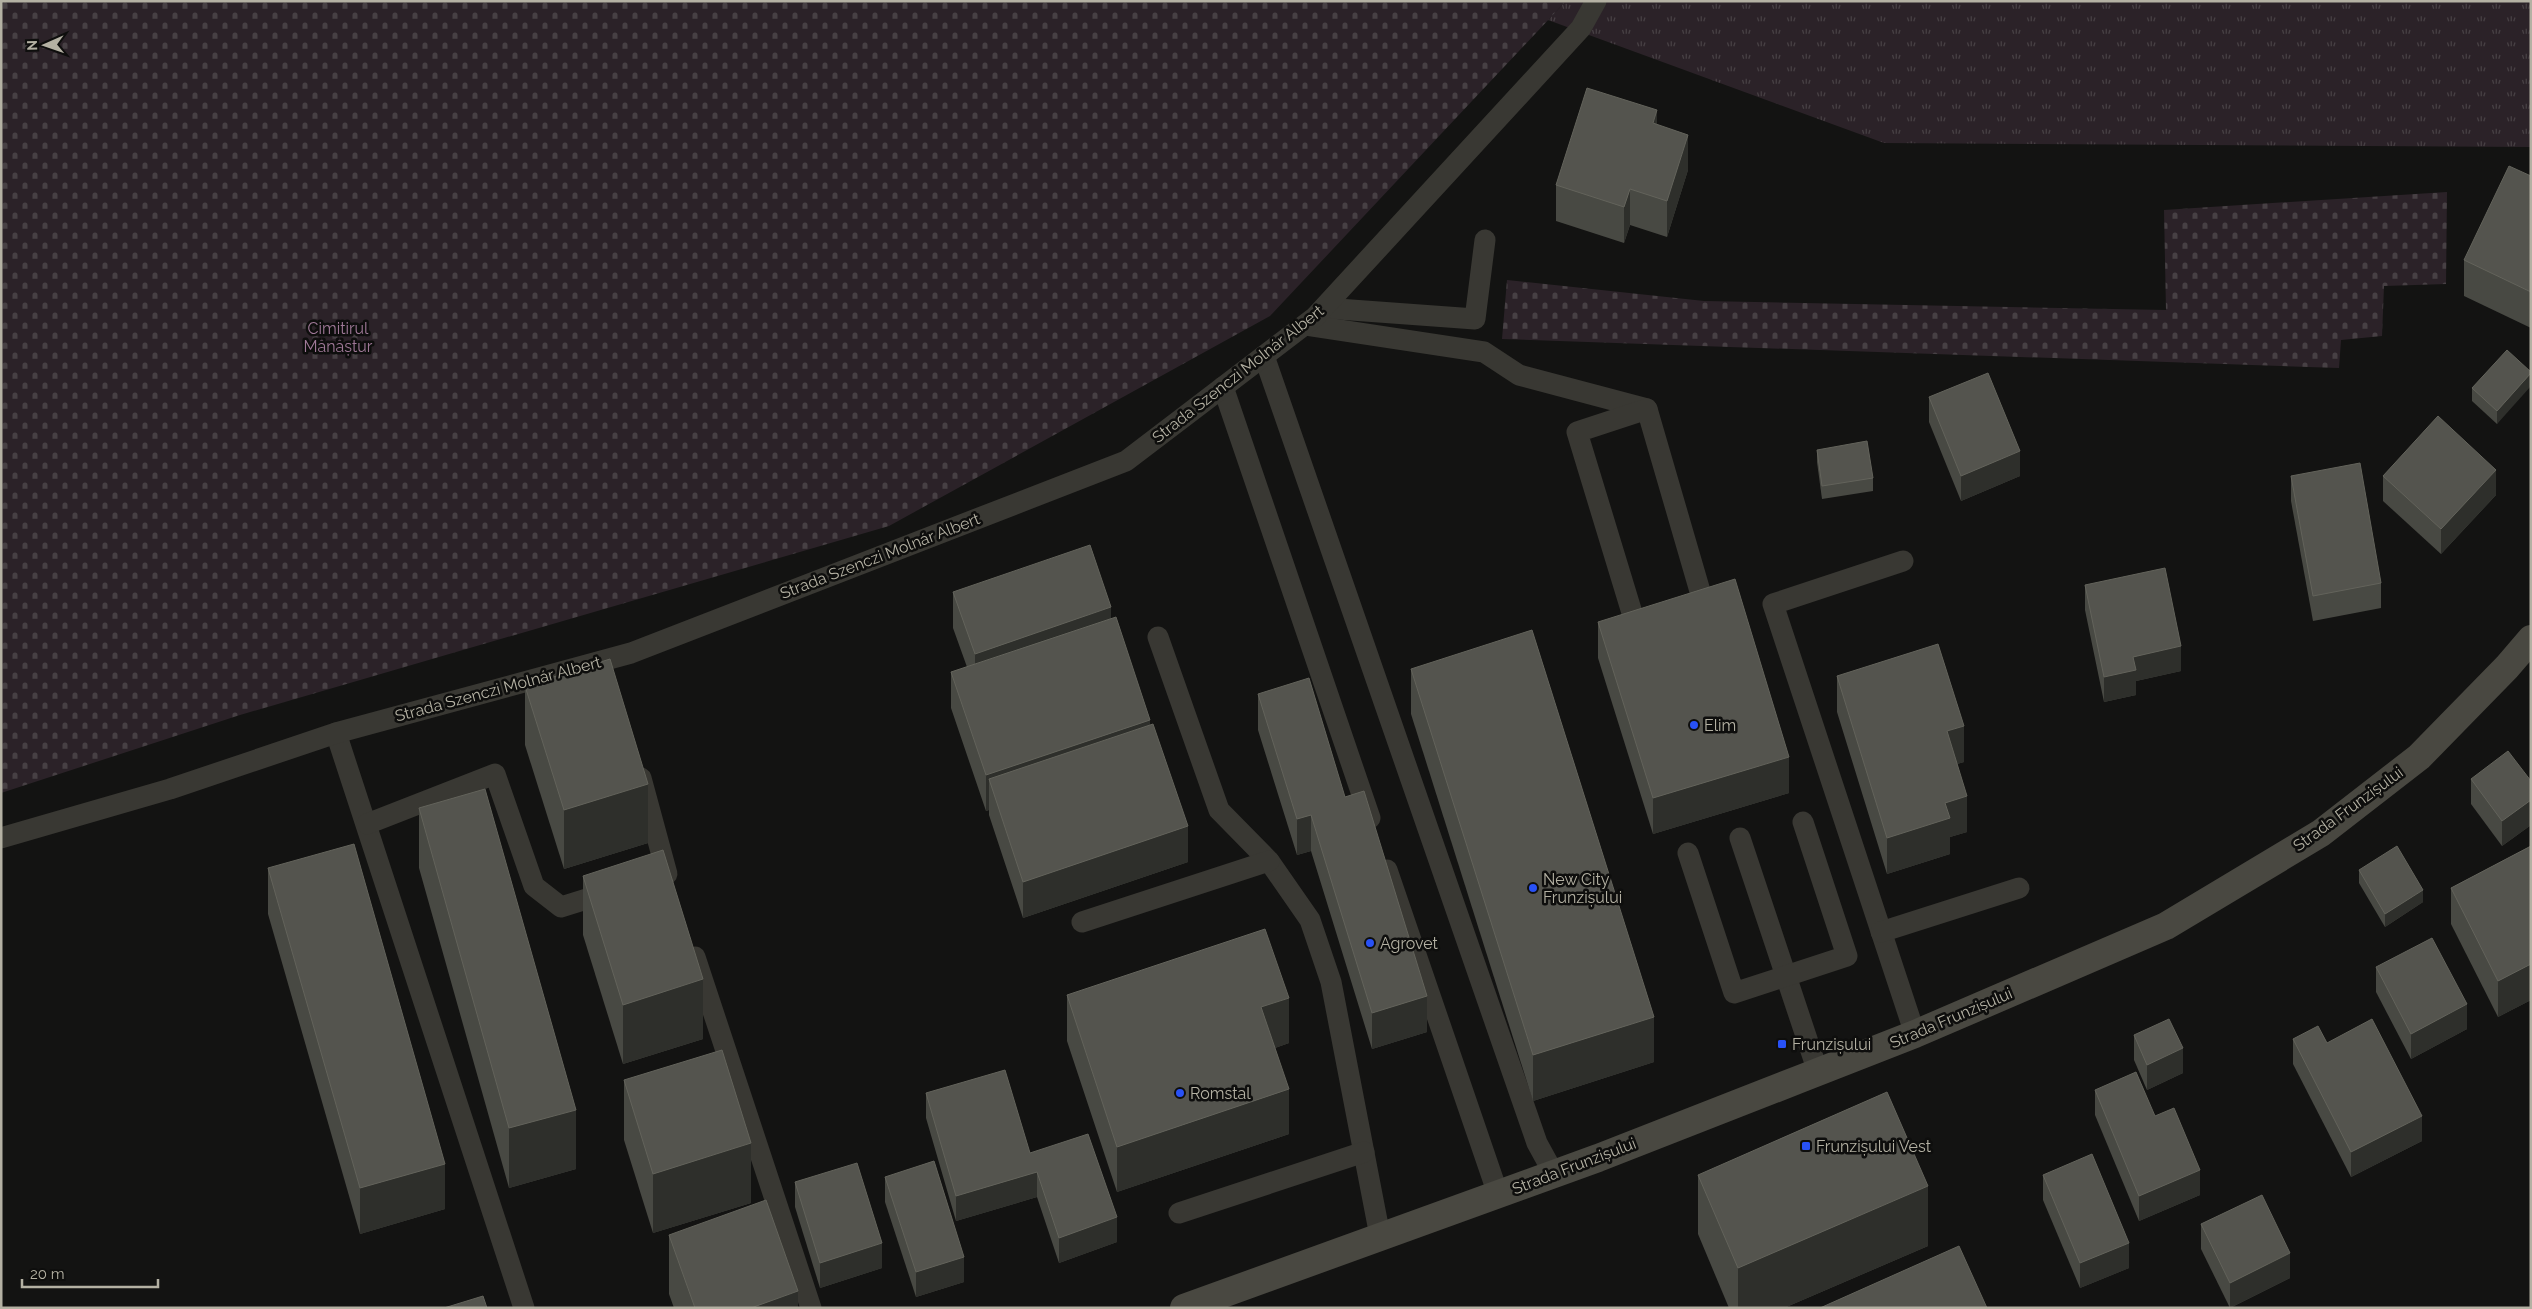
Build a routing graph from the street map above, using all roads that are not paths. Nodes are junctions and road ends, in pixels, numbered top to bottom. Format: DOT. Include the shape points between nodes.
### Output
graph roads {
  1 [pos="1596,1"];
  2 [pos="1485,240"];
  3 [pos="1324,308"];
  4 [pos="1306,324"];
  5 [pos="1264,356"];
  6 [pos="1223,387"];
  7 [pos="1647,409"];
  8 [pos="1903,561"];
  9 [pos="1158,637"];
  10 [pos="2531,639"];
  11 [pos="336,733"];
  12 [pos="636,762"];
  13 [pos="1803,822"];
  14 [pos="366,824"];
  15 [pos="1,838"];
  16 [pos="1740,838"];
  17 [pos="1688,853"];
  18 [pos="1269,861"];
  19 [pos="2019,888"];
  20 [pos="1082,922"];
  21 [pos="1881,932"];
  22 [pos="689,939"];
  23 [pos="1787,976"];
  24 [pos="1915,1034"];
  25 [pos="1818,1072"];
  26 [pos="1364,1152"];
  27 [pos="1554,1174"];
  28 [pos="1498,1194"];
  29 [pos="1179,1213"];
  30 [pos="1380,1236"];
  31 [pos="524,1308"];
  32 [pos="811,1308"];
  33 [pos="1184,1308"];
  1 -- 3 [label="lane, Strada Szenczi Molnár Albert" via="1582,28"];
  2 -- 3 [label="lane" via="1475,319"];
  3 -- 4 [label="lane, Strada Szenczi Molnár Albert"];
  4 -- 5 [label="lane, Strada Szenczi Molnár Albert"];
  4 -- 7 [label="lane" via="1484,352 1519,375"];
  5 -- 6 [label="lane, Strada Szenczi Molnár Albert"];
  5 -- 27 [label="lane" via="1537,1143"];
  6 -- 11 [label="lane, Strada Szenczi Molnár Albert" via="1126,461 631,653"];
  6 -- 28 [label="lane"];
  7 -- 7 [label="lane" via="1704,604 1636,626 1578,432"];
  8 -- 21 [label="lane" via="1773,604"];
  9 -- 18 [label="lane" via="1219,810"];
  10 -- 24 [label="main road, Strada Frunzișului" via="2419,757 2321,833 2166,926"];
  11 -- 14 [label="lane"];
  11 -- 15 [label="lane, Strada Szenczi Molnár Albert" via="170,790"];
  12 -- 14 [label="lane" via="656,883 561,907 534,886 496,774"];
  13 -- 23 [label="lane" via="1847,956"];
  14 -- 31 [label="lane"];
  16 -- 23 [label="lane"];
  17 -- 23 [label="lane" via="1734,993"];
  18 -- 20 [label="lane"];
  18 -- 26 [label="lane" via="1310,920 1332,982"];
  19 -- 21 [label="lane"];
  21 -- 24 [label="lane"];
  22 -- 32 [label="lane"];
  23 -- 25 [label="lane"];
  24 -- 25 [label="main road, Strada Frunzișului"];
  25 -- 27 [label="main road, Strada Frunzișului"];
  26 -- 29 [label="lane"];
  26 -- 30 [label="lane"];
  27 -- 28 [label="main road, Strada Frunzișului"];
  28 -- 30 [label="main road, Strada Frunzișului"];
  30 -- 33 [label="main road, Strada Frunzișului"];
}
